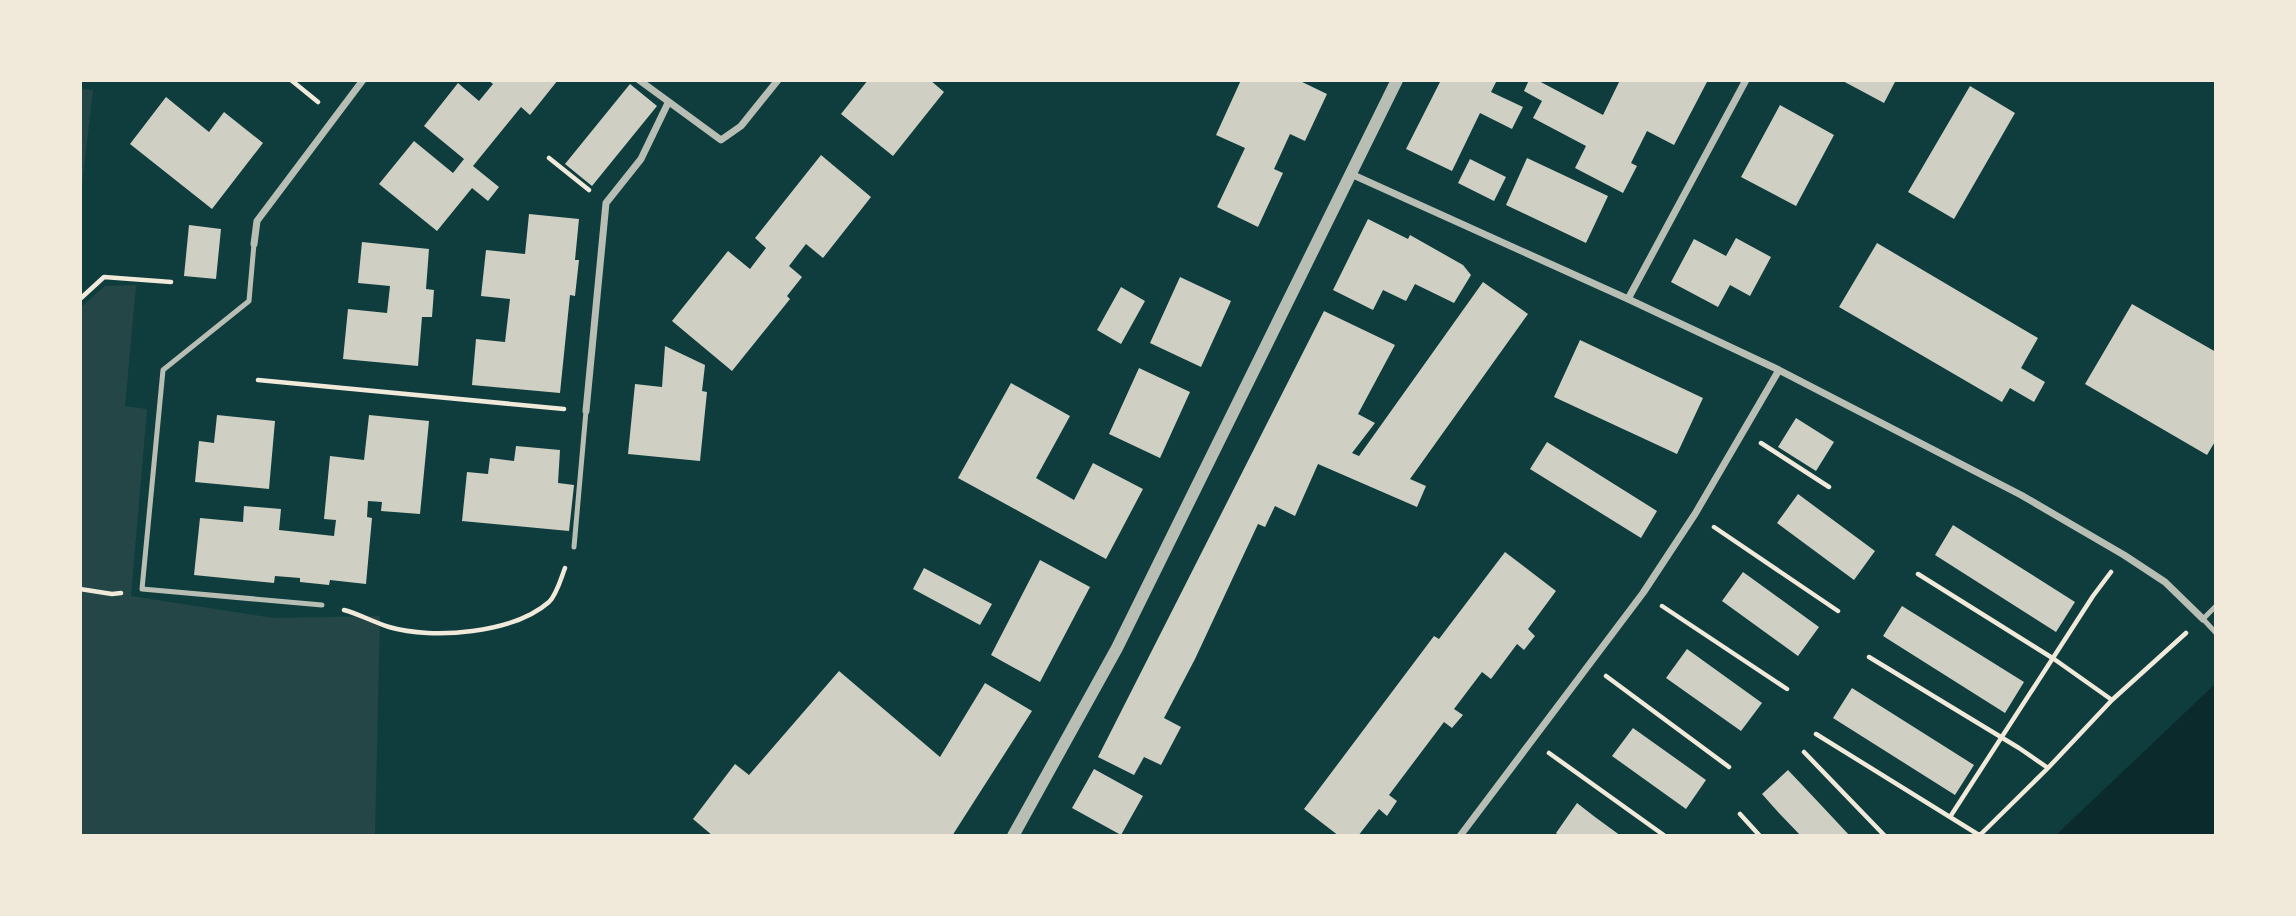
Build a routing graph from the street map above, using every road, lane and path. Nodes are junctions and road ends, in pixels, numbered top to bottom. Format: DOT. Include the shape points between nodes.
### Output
graph roads {
  1 [pos="291,80"];
  2 [pos="363,80"];
  3 [pos="639,80"];
  4 [pos="778,80"];
  5 [pos="1397,80"];
  6 [pos="1746,80"];
  7 [pos="668,103"];
  8 [pos="335,116"];
  9 [pos="549,158"];
  10 [pos="1351,174"];
  11 [pos="606,204"];
  12 [pos="254,244"];
  13 [pos="171,282"];
  14 [pos="80,299"];
  15 [pos="1628,299"];
  16 [pos="1779,370"];
  17 [pos="258,380"];
  18 [pos="586,411"];
  19 [pos="1743,432"];
  20 [pos="1829,487"];
  21 [pos="1695,514"];
  22 [pos="575,547"];
  23 [pos="1918,574"];
  24 [pos="80,589"];
  25 [pos="142,589"];
  26 [pos="1643,593"];
  27 [pos="2092,596"];
  28 [pos="322,605"];
  29 [pos="2216,606"];
  30 [pos="1839,611"];
  31 [pos="2203,619"];
  32 [pos="2216,633"];
  33 [pos="1869,657"];
  34 [pos="2054,659"];
  35 [pos="1590,664"];
  36 [pos="1787,689"];
  37 [pos="2112,700"];
  38 [pos="1816,734"];
  39 [pos="2001,738"];
  40 [pos="1531,741"];
  41 [pos="1804,752"];
  42 [pos="1730,766"];
  43 [pos="2048,768"];
  44 [pos="1740,814"];
  45 [pos="1950,817"];
  46 [pos="1013,835"];
  47 [pos="1460,835"];
  48 [pos="1665,835"];
  49 [pos="1760,835"];
  50 [pos="1885,835"];
  51 [pos="1979,835"];
  1 -- 8 [label="path"];
  2 -- 8 [label="street"];
  3 -- 7 [label="street"];
  4 -- 7 [label="street" via="741,126 721,140"];
  5 -- 10 [label="street"];
  6 -- 15 [label="street"];
  7 -- 11 [label="street" via="641,159"];
  8 -- 12 [label="street" via="257,221"];
  9 -- 11 [label="path"];
  10 -- 15 [label="street"];
  10 -- 46 [label="street" via="1117,648"];
  11 -- 18 [label="street"];
  12 -- 25 [label="lane" via="249,300 163,370"];
  13 -- 14 [label="path" via="104,277"];
  15 -- 16 [label="street"];
  16 -- 19 [label="street"];
  16 -- 31 [label="street" via="2021,495 2124,555 2165,582"];
  17 -- 18 [label="path"];
  18 -- 22 [label="lane"];
  19 -- 20 [label="path"];
  19 -- 21 [label="street"];
  21 -- 26 [label="street"];
  21 -- 30 [label="path"];
  22 -- 28 [label="path" via="552,600 503,626 429,632 390,628 354,612"];
  23 -- 34 [label="path"];
  24 -- 25 [label="path" via="112,594"];
  25 -- 28 [label="lane"];
  26 -- 35 [label="street"];
  26 -- 36 [label="path"];
  27 -- 34 [label="path"];
  29 -- 31 [label="lane"];
  31 -- 32 [label="lane"];
  31 -- 37 [label="path"];
  33 -- 39 [label="path"];
  34 -- 37 [label="path"];
  34 -- 39 [label="path"];
  35 -- 40 [label="street"];
  35 -- 42 [label="path"];
  37 -- 43 [label="path"];
  38 -- 45 [label="path"];
  39 -- 43 [label="path"];
  39 -- 45 [label="path"];
  40 -- 47 [label="street"];
  40 -- 48 [label="path"];
  41 -- 50 [label="path"];
  43 -- 51 [label="path"];
  44 -- 49 [label="path"];
  45 -- 51 [label="path"];
}
